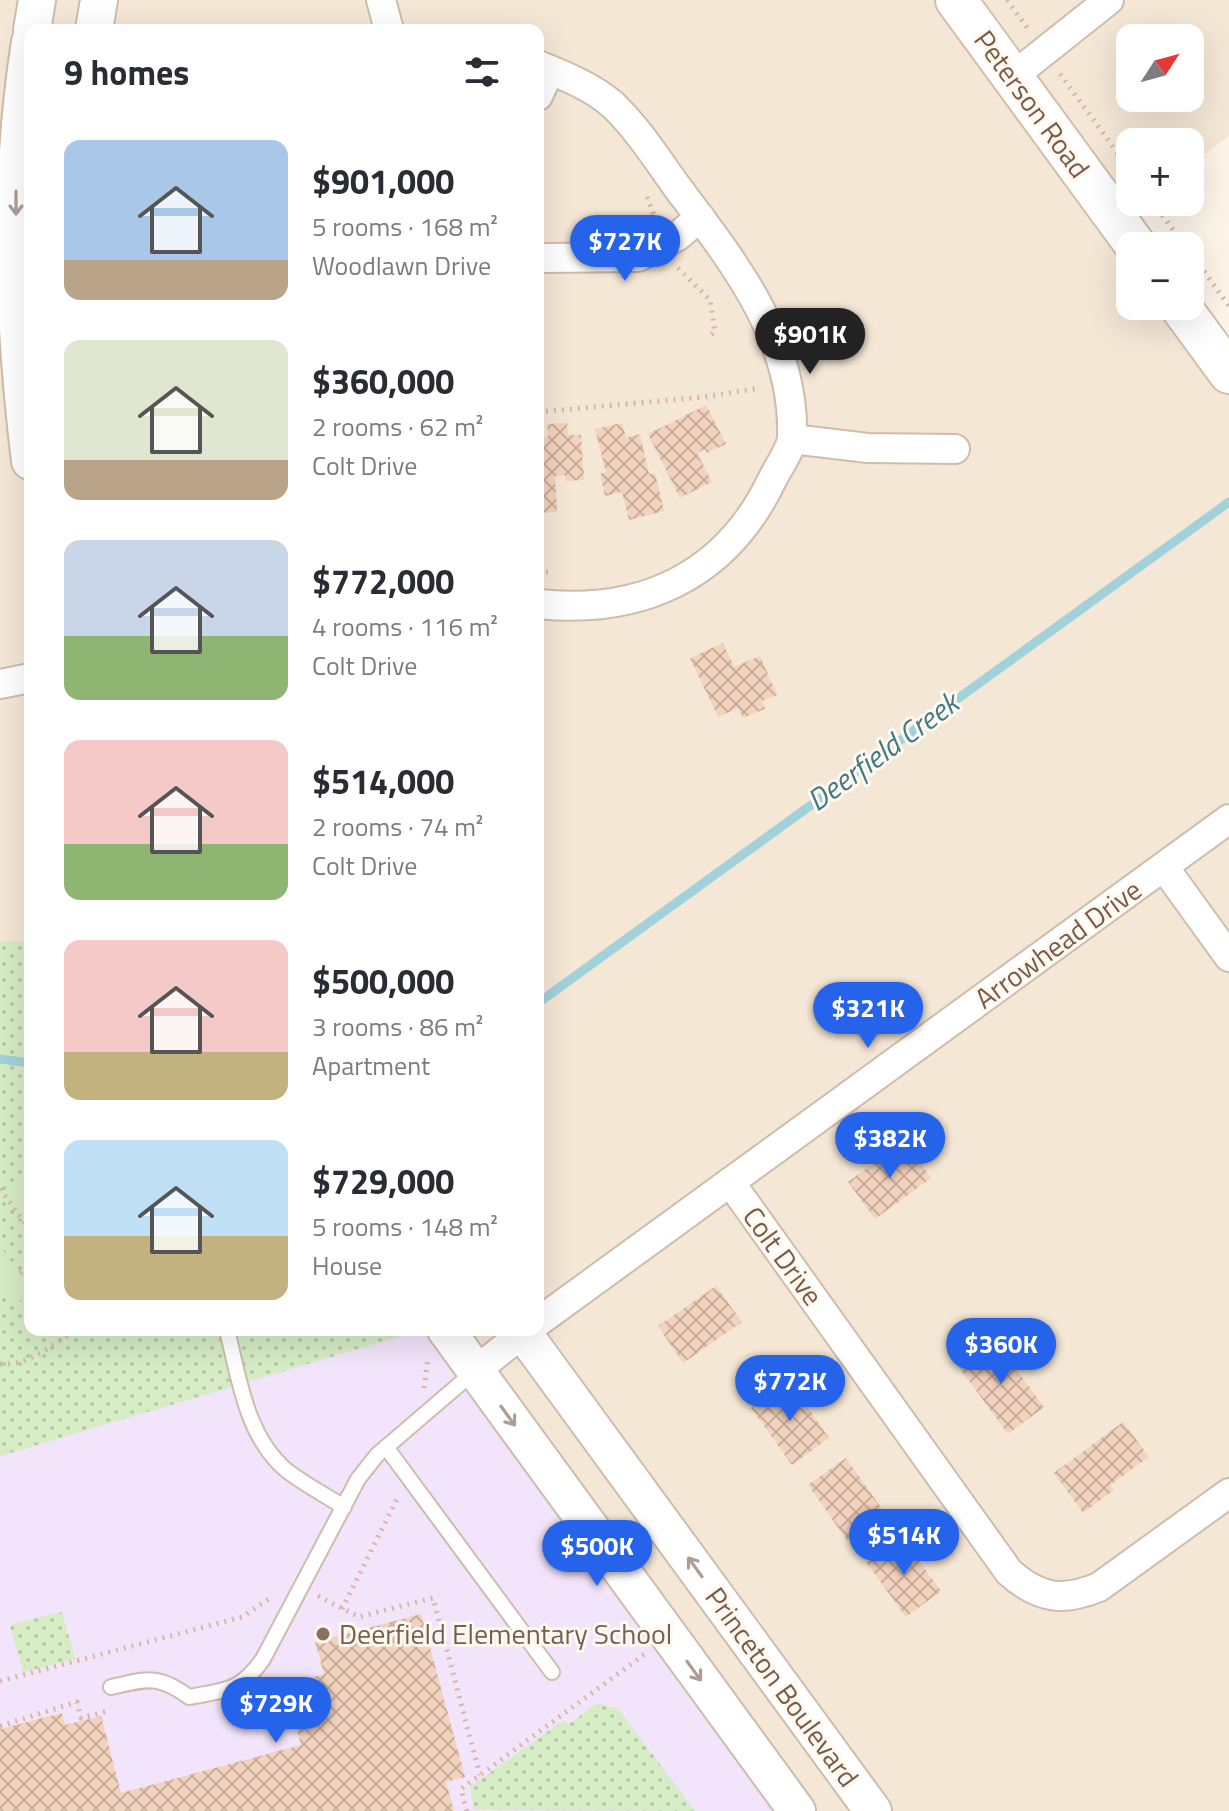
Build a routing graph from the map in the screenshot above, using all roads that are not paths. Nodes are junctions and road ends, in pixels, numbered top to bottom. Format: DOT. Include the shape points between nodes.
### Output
graph roads {
  1 [pos="37,0"];
  2 [pos="99,0"];
  3 [pos="381,0"];
  4 [pos="956,0"];
  5 [pos="1109,0"];
  6 [pos="33,24"];
  7 [pos="95,24"];
  8 [pos="387,24"];
  9 [pos="544,67"];
  10 [pos="24,72"];
  11 [pos="1012,77"];
  12 [pos="16,111"];
  13 [pos="700,217"];
  14 [pos="1126,232"];
  15 [pos="544,258"];
  16 [pos="1190,320"];
  17 [pos="1229,373"];
  18 [pos="24,400"];
  19 [pos="792,439"];
  20 [pos="955,449"];
  21 [pos="544,605"];
  22 [pos="24,679"];
  23 [pos="0,684"];
  24 [pos="1229,819"];
  25 [pos="1164,867"];
  26 [pos="1229,957"];
  27 [pos="730,1182"];
  28 [pos="544,1317"];
  29 [pos="229,1336"];
  30 [pos="518,1336"];
  31 [pos="532,1336"];
  32 [pos="437,1341"];
  33 [pos="475,1371"];
  34 [pos="386,1447"];
  35 [pos="1229,1493"];
  36 [pos="344,1507"];
  37 [pos="552,1672"];
  38 [pos="111,1687"];
  39 [pos="797,1811"];
  40 [pos="873,1811"];
  1 -- 6 [label="street"];
  2 -- 7 [label="street"];
  3 -- 8 [label="street"];
  4 -- 11 [label="main road, Peterson Road"];
  5 -- 11 [label="street"];
  9 -- 13 [label="street" via="611,104"];
  10 -- 12 [label="street"];
  11 -- 14 [label="main road, Peterson Road"];
  12 -- 18 [label="street, one-way" via="16,319"];
  13 -- 15 [label="street" via="638,257"];
  13 -- 19 [label="street" via="767,321 789,398"];
  16 -- 17 [label="main road"];
  19 -- 20 [label="street" via="868,448"];
  19 -- 21 [label="street" via="762,501 734,539 699,571 656,593 613,605"];
  22 -- 23 [label="street"];
  24 -- 25 [label="street, Arrowhead Drive"];
  25 -- 26 [label="street"];
  25 -- 27 [label="street, Arrowhead Drive"];
  27 -- 28 [label="street, Arrowhead Drive"];
  27 -- 35 [label="street, Colt Drive" via="1009,1572 1024,1585 1040,1594 1078,1596 1099,1587"];
  29 -- 36 [label="lane" via="249,1415 267,1448 285,1469"];
  30 -- 33 [label="street, Arrowhead Drive"];
  40 -- 31 [label="street, Princeton Boulevard, one-way"];
  32 -- 33 [label="street"];
  33 -- 34 [label="lane"];
  33 -- 39 [label="street, one-way"];
  34 -- 36 [label="lane" via="358,1479"];
  34 -- 37 [label="lane"];
  36 -- 38 [label="lane" via="263,1659 245,1682 189,1697 151,1678"];
}
